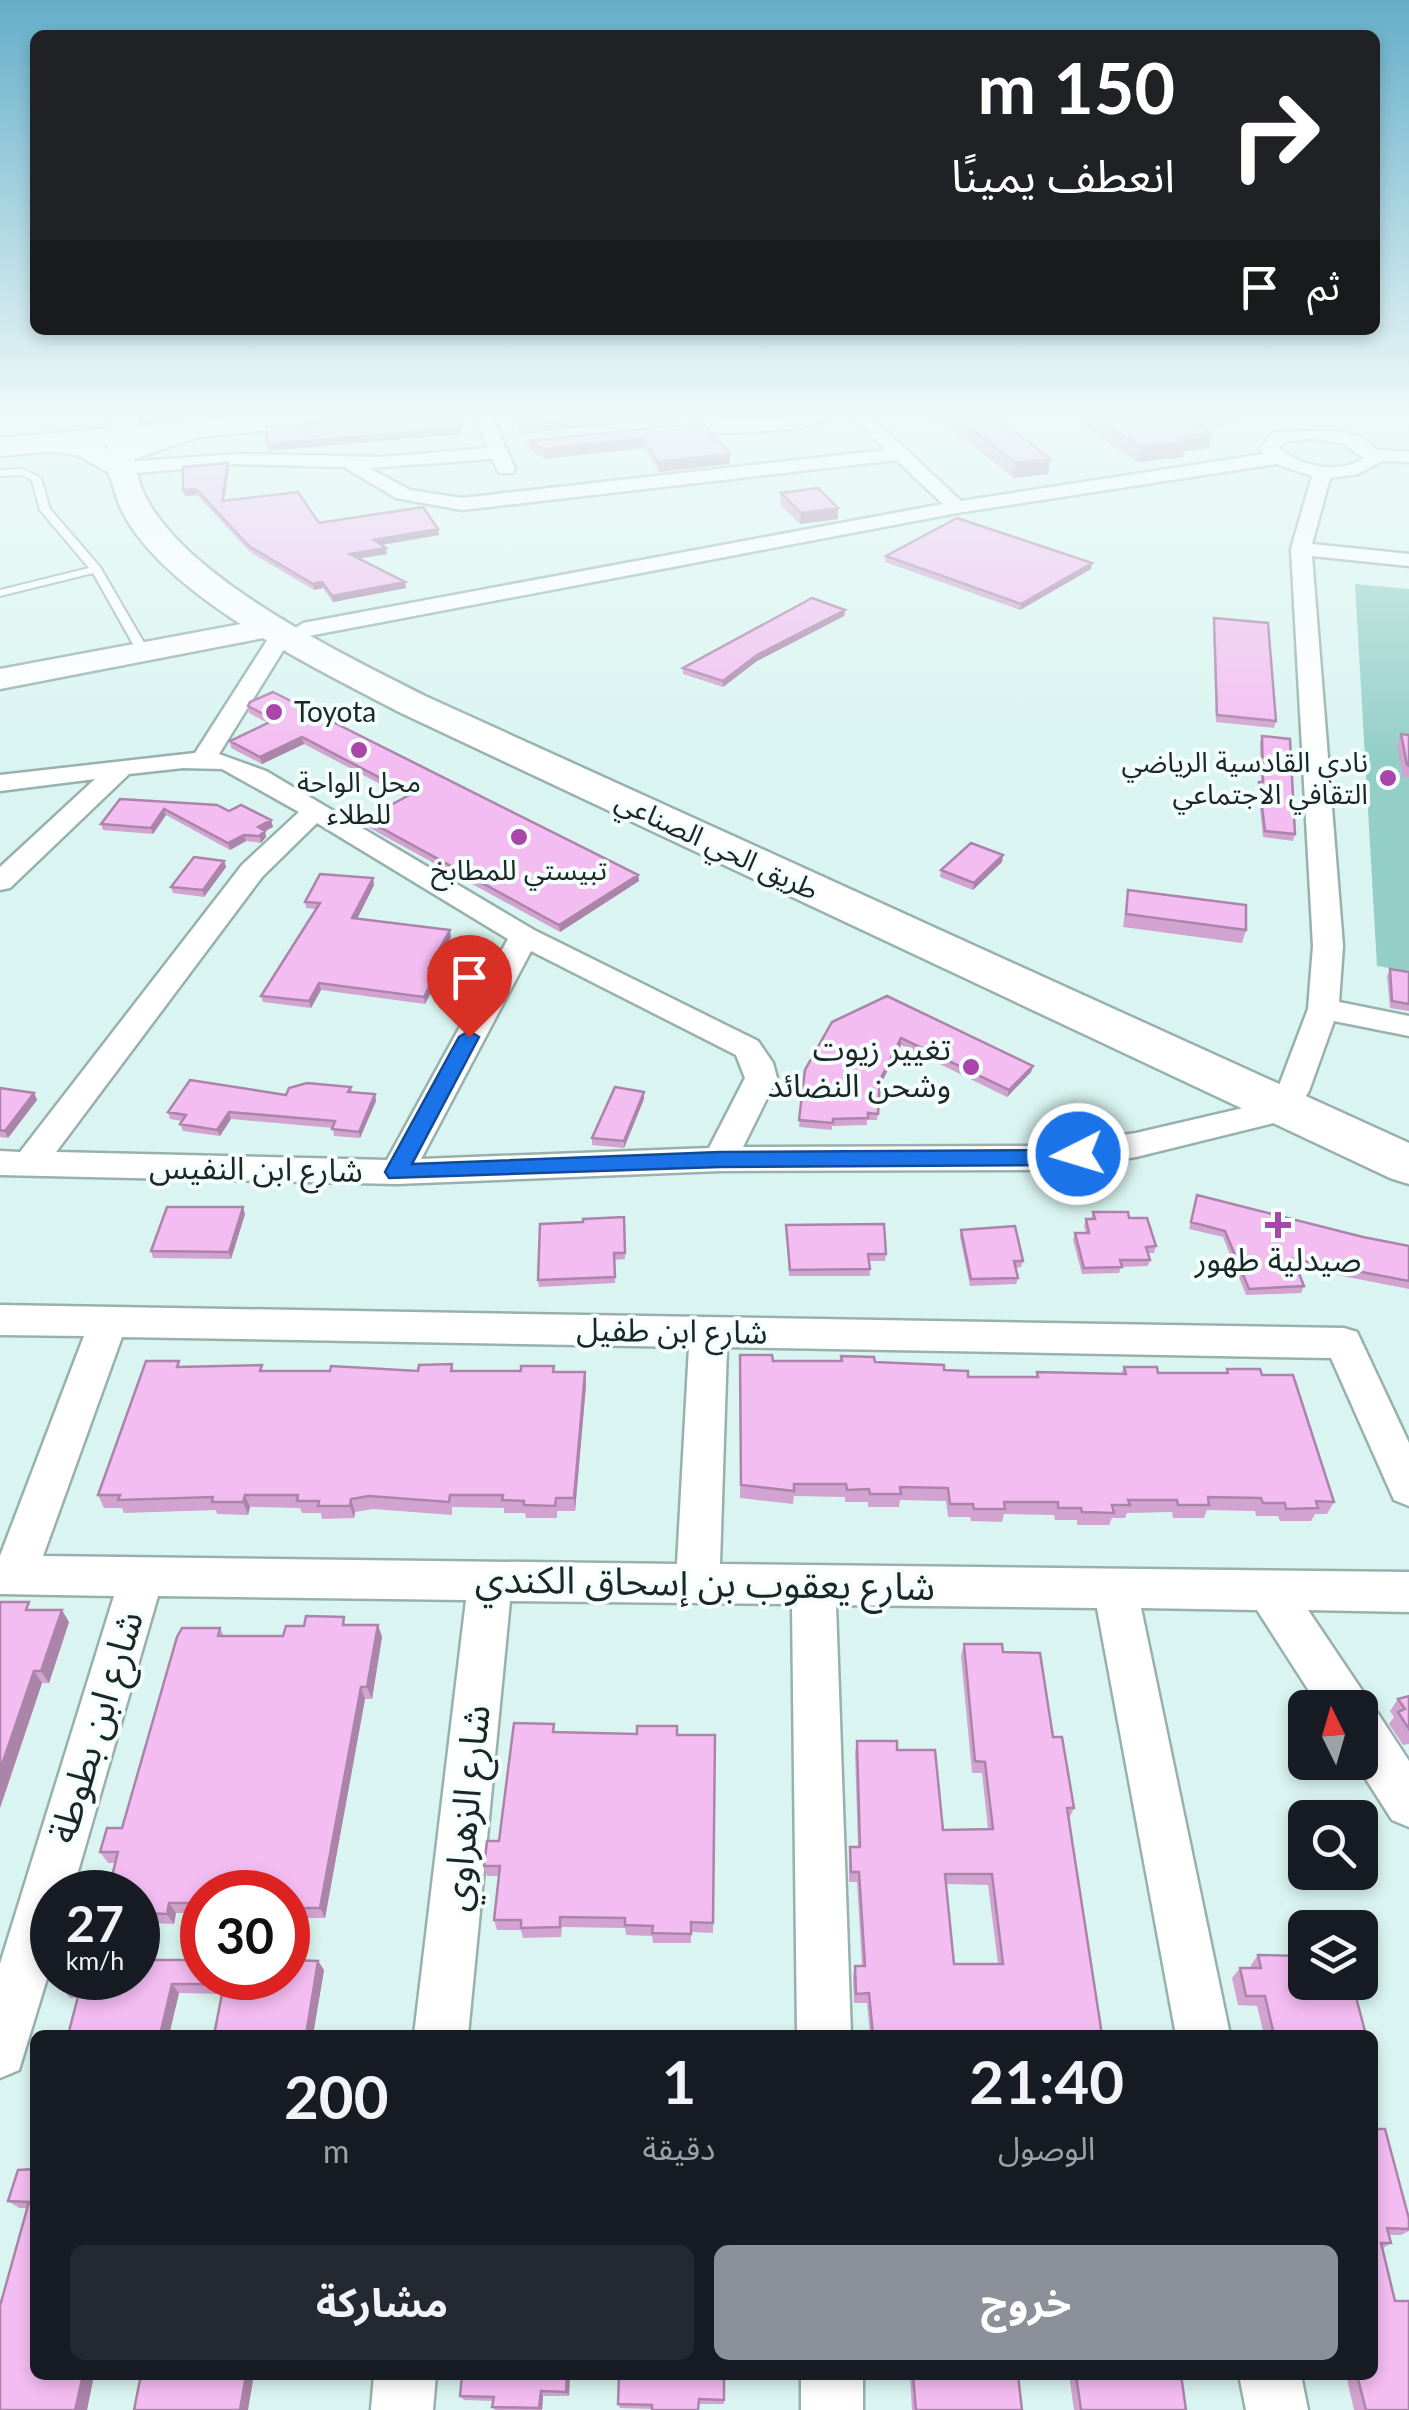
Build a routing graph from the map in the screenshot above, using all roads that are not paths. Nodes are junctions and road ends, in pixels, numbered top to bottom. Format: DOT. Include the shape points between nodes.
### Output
graph roads {
  1 [pos="60,529"];
  2 [pos="151,529"];
  3 [pos="834,529"];
  4 [pos="1306,529"];
  5 [pos="1301,549"];
  6 [pos="1409,560"];
  7 [pos="96,569"];
  8 [pos="0,593"];
  9 [pos="286,630"];
  10 [pos="144,653"];
  11 [pos="0,678"];
  12 [pos="204,759"];
  13 [pos="122,767"];
  14 [pos="0,782"];
  15 [pos="315,811"];
  16 [pos="0,882"];
  17 [pos="524,936"];
  18 [pos="1322,1009"];
  19 [pos="1409,1026"];
  20 [pos="1289,1100"];
  21 [pos="1409,1143"];
  22 [pos="720,1159"];
  23 [pos="15,1164"];
  24 [pos="1409,1165"];
  25 [pos="396,1172"];
  26 [pos="0,1320"];
  27 [pos="108,1322"];
  28 [pos="709,1332"];
  29 [pos="1409,1488"];
  30 [pos="8,1575"];
  31 [pos="142,1576"];
  32 [pos="490,1580"];
  33 [pos="698,1583"];
  34 [pos="814,1584"];
  35 [pos="1115,1588"];
  36 [pos="1270,1590"];
  37 [pos="1409,1592"];
  38 [pos="1334,1690"];
  39 [pos="1378,1755"];
  40 [pos="1409,1802"];
  41 [pos="443,2030"];
  42 [pos="824,2030"];
  43 [pos="1202,2030"];
  44 [pos="0,2051"];
  45 [pos="405,2380"];
  46 [pos="832,2380"];
  47 [pos="1271,2380"];
  48 [pos="402,2410"];
  49 [pos="832,2410"];
  50 [pos="1277,2410"];
  1 -- 7 [label="lane"];
  2 -- 9 [label="main road, طريق الحي الصناعي" via="230,601"];
  3 -- 9 [label="street"];
  4 -- 5 [label="street"];
  5 -- 6 [label="street"];
  5 -- 18 [label="street" via="1325,869"];
  7 -- 8 [label="lane"];
  7 -- 10 [label="lane"];
  9 -- 10 [label="main road"];
  9 -- 12 [label="street"];
  9 -- 20 [label="main road, طريق الحي الصناعي"];
  10 -- 11 [label="main road"];
  12 -- 13 [label="street"];
  12 -- 15 [label="street" via="257,776"];
  13 -- 14 [label="street"];
  13 -- 16 [label="street"];
  15 -- 17 [label="street"];
  15 -- 23 [label="street" via="252,871"];
  17 -- 22 [label="street" via="747,1048 760,1078"];
  17 -- 25 [label="street"];
  18 -- 19 [label="street"];
  18 -- 20 [label="street"];
  20 -- 21 [label="main road, طريق الحي الصناعي"];
  20 -- 22 [label="street, شارع ابن النفيس" via="1136,1145 1048,1158"];
  20 -- 24 [label="main road, طريق الحي الصناعي"];
  22 -- 25 [label="street, شارع ابن النفيس"];
  23 -- 25 [label="street, شارع ابن النفيس"];
  26 -- 27 [label="street, شارع ابن طفيل"];
  27 -- 28 [label="street, شارع ابن طفيل"];
  27 -- 30 [label="street"];
  28 -- 29 [label="street, شارع ابن طفيل" via="1344,1343"];
  28 -- 33 [label="street"];
  30 -- 31 [label="street, شارع يعقوب بن إسحاق الكندي"];
  31 -- 32 [label="street, شارع يعقوب بن إسحاق الكندي"];
  31 -- 44 [label="street, شارع ابن بطوطة"];
  32 -- 33 [label="street, شارع يعقوب بن إسحاق الكندي"];
  32 -- 41 [label="street, شارع الزهراوي"];
  33 -- 34 [label="street, شارع يعقوب بن إسحاق الكندي"];
  34 -- 35 [label="street, شارع يعقوب بن إسحاق الكندي"];
  34 -- 42 [label="street"];
  35 -- 36 [label="street, شارع يعقوب بن إسحاق الكندي"];
  35 -- 43 [label="street"];
  36 -- 37 [label="street, شارع يعقوب بن إسحاق الكندي"];
  36 -- 38 [label="street"];
  39 -- 40 [label="street"];
  45 -- 48 [label="street"];
  46 -- 49 [label="street"];
  47 -- 50 [label="street"];
}
